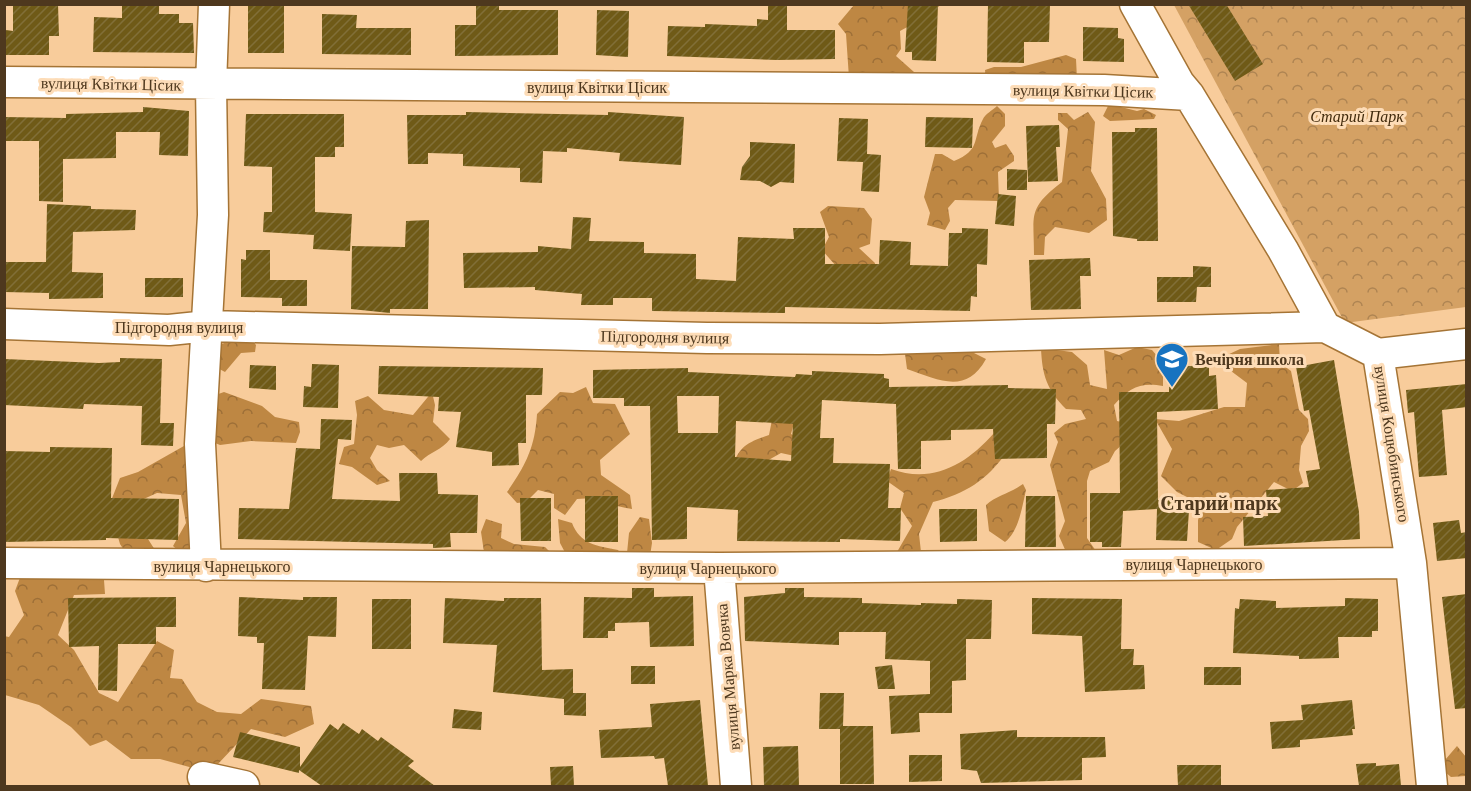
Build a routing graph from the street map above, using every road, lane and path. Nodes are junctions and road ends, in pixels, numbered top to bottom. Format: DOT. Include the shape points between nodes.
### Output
graph roads {
  1 [pos="214,4"];
  2 [pos="1135,4"];
  3 [pos="4,82"];
  4 [pos="211,85"];
  5 [pos="1189,95"];
  6 [pos="4,324"];
  7 [pos="208,326"];
  8 [pos="1325,327"];
  9 [pos="1467,344"];
  10 [pos="1378,354"];
  11 [pos="1411,562"];
  12 [pos="4,563"];
  13 [pos="206,566"];
  14 [pos="719,568"];
  15 [pos="203,777"];
  16 [pos="244,786"];
  17 [pos="736,786"];
  18 [pos="1432,786"];
  1 -- 4 [label="street"];
  2 -- 5 [label="street"];
  3 -- 4 [label="street, вулиця Квітки Цісик"];
  4 -- 5 [label="street, вулиця Квітки Цісик" via="1104,90"];
  4 -- 7 [label="street" via="213,214"];
  5 -- 8 [label="street"];
  6 -- 7 [label="street, Підгородня вулиця" via="169,330"];
  7 -- 8 [label="street, Підгородня вулиця" via="869,339"];
  7 -- 13 [label="street" via="200,444"];
  8 -- 10 [label="street, вулиця Коцюбинського"];
  9 -- 10 [label="street"];
  10 -- 11 [label="street, вулиця Коцюбинського"];
  11 -- 14 [label="street, вулиця Чарнецького"];
  11 -- 18 [label="street, вулиця Коцюбинського"];
  12 -- 13 [label="street, вулиця Чарнецького"];
  13 -- 14 [label="street, вулиця Чарнецького"];
  14 -- 17 [label="street, вулиця Марка Вовчка"];
  15 -- 16 [label="street"];
}
